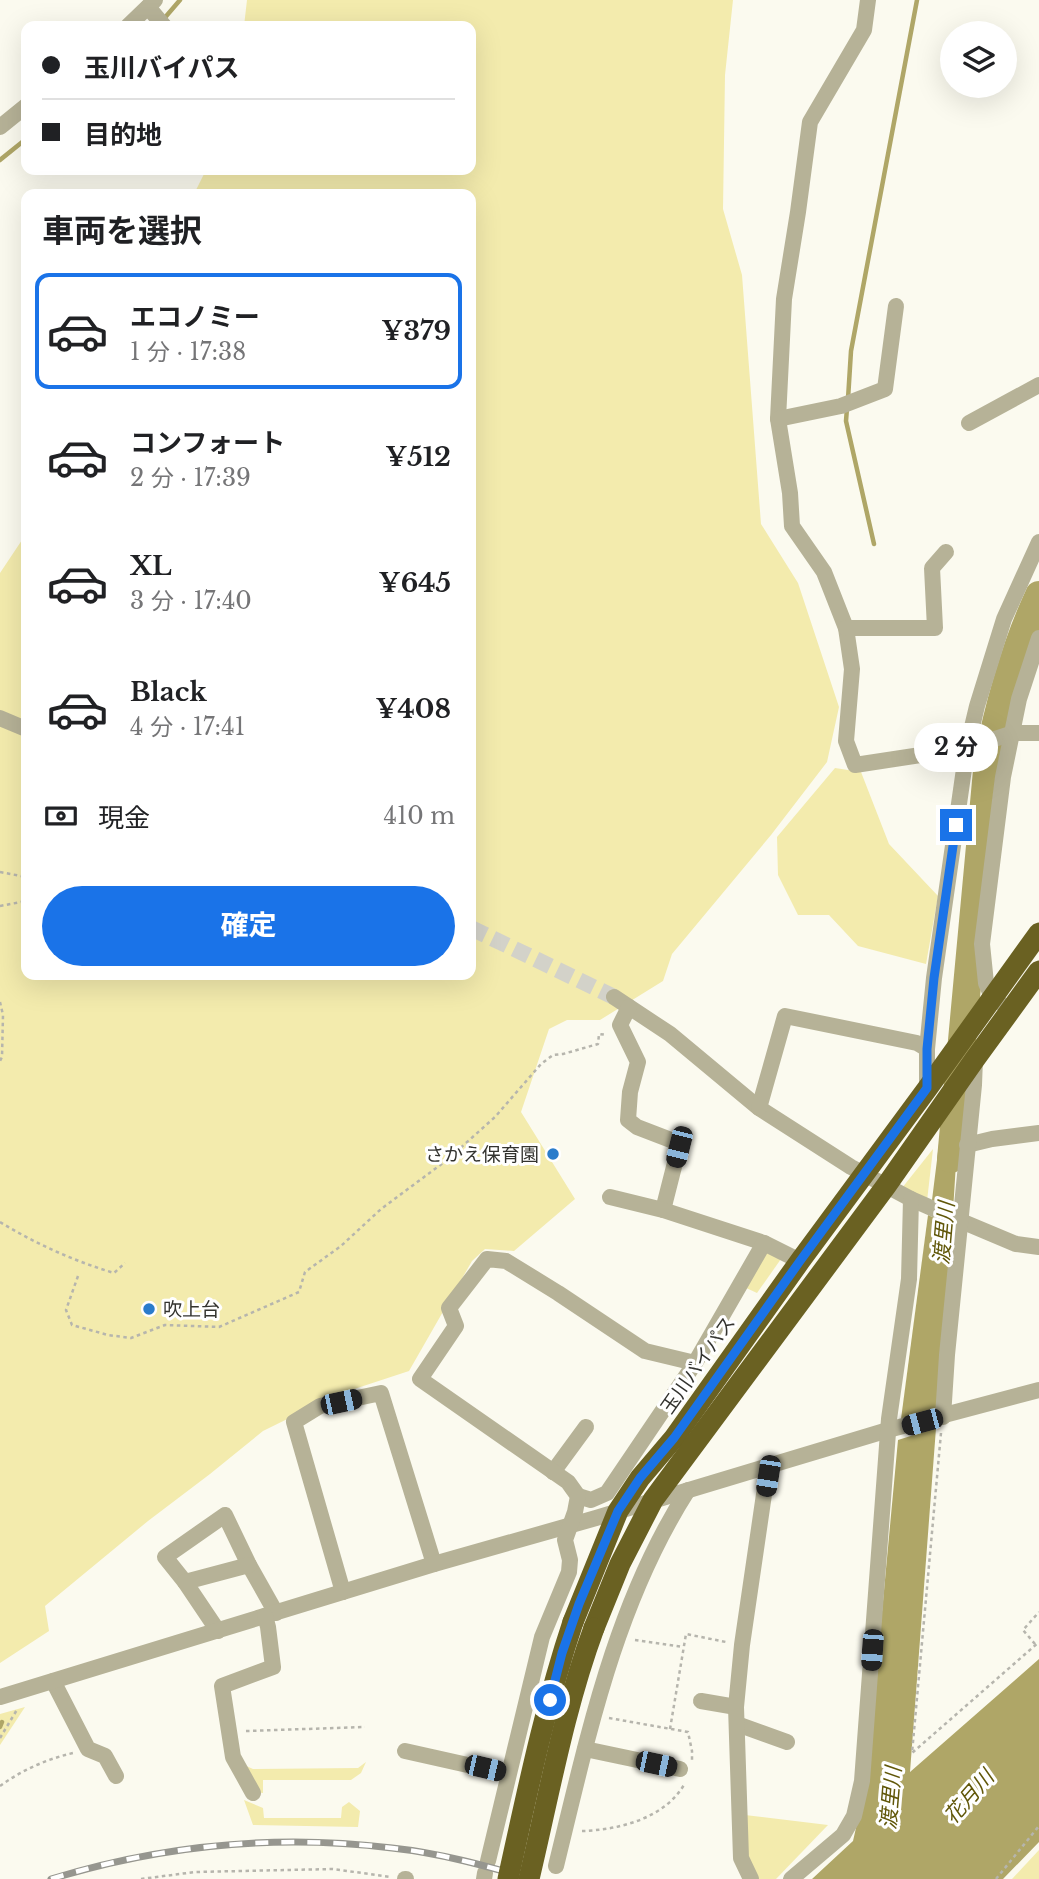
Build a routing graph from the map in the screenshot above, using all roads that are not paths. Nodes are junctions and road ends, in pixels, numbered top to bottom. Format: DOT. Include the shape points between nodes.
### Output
graph roads {
  1 [pos="868,0"];
  2 [pos="157,14"];
  3 [pos="140,21"];
  4 [pos="21,110"];
  5 [pos="0,127"];
  6 [pos="896,306"];
  7 [pos="1039,385"];
  8 [pos="778,419"];
  9 [pos="969,423"];
  10 [pos="1039,542"];
  11 [pos="946,552"];
  12 [pos="846,628"];
  13 [pos="1039,638"];
  14 [pos="0,718"];
  15 [pos="21,727"];
  16 [pos="1013,733"];
  17 [pos="1039,733"];
  18 [pos="967,748"];
  19 [pos="1039,933"];
  20 [pos="1039,971"];
  21 [pos="614,997"];
  22 [pos="992,998"];
  23 [pos="629,1007"];
  24 [pos="1011,1010"];
  25 [pos="927,1049"];
  26 [pos="975,1059"];
  27 [pos="927,1088"];
  28 [pos="759,1108"];
  29 [pos="1039,1133"];
  30 [pos="967,1145"];
  31 [pos="864,1174"];
  32 [pos="886,1186"];
  33 [pos="610,1197"];
  34 [pos="912,1199"];
  35 [pos="663,1210"];
  36 [pos="961,1221"];
  37 [pos="764,1243"];
  38 [pos="1039,1247"];
  39 [pos="800,1261"];
  40 [pos="695,1363"];
  41 [pos="1039,1390"];
  42 [pos="943,1416"];
  43 [pos="586,1427"];
  44 [pos="894,1429"];
  45 [pos="768,1467"];
  46 [pos="553,1472"];
  47 [pos="688,1490"];
  48 [pos="578,1496"];
  49 [pos="653,1500"];
  50 [pos="618,1511"];
  51 [pos="569,1526"];
  52 [pos="434,1564"];
  53 [pos="248,1565"];
  54 [pos="185,1582"];
  55 [pos="343,1592"];
  56 [pos="271,1615"];
  57 [pos="583,1625"];
  58 [pos="218,1631"];
  59 [pos="542,1637"];
  60 [pos="610,1658"];
  61 [pos="53,1681"];
  62 [pos="0,1697"];
  63 [pos="701,1701"];
  64 [pos="736,1707"];
  65 [pos="737,1724"];
  66 [pos="787,1742"];
  67 [pos="585,1749"];
  68 [pos="405,1751"];
  69 [pos="680,1769"];
  70 [pos="508,1774"];
  71 [pos="116,1776"];
  72 [pos="504,1791"];
  73 [pos="253,1793"];
  74 [pos="571,1806"];
  75 [pos="741,1858"];
  76 [pos="556,1866"];
  77 [pos="485,1871"];
  78 [pos="508,1879"];
  79 [pos="529,1879"];
  80 [pos="738,1879"];
  81 [pos="751,1879"];
  82 [pos="791,1879"];
  1 -- 8 [label="street" via="864,30 810,122 783,299"];
  2 -- 3 [label="street"];
  4 -- 5 [label="street"];
  6 -- 8 [label="street" via="885,389 847,404"];
  7 -- 9 [label="street"];
  8 -- 12 [label="street" via="792,526 824,572"];
  10 -- 18 [label="street" via="1004,619"];
  11 -- 12 [label="street" via="932,568 935,628"];
  12 -- 18 [label="street" via="852,669 846,741 855,765"];
  13 -- 16 [label="street"];
  14 -- 15 [label="street"];
  16 -- 17 [label="street"];
  16 -- 18 [label="street"];
  16 -- 22 [label="street" via="982,944"];
  18 -- 25 [label="street"];
  19 -- 22 [label="highway, 玉川バイパス"];
  20 -- 24 [label="highway, 玉川バイパス"];
  21 -- 23 [label="street"];
  22 -- 24 [label="street"];
  22 -- 27 [label="highway, 玉川バイパス"];
  23 -- 28 [label="street" via="670,1034"];
  23 -- 35 [label="street" via="620,1025 638,1062 628,1120 679,1147"];
  24 -- 26 [label="highway, 玉川バイパス"];
  25 -- 27 [label="street"];
  25 -- 28 [label="street" via="917,1043 785,1016"];
  26 -- 30 [label="street"];
  26 -- 32 [label="highway, 玉川バイパス"];
  27 -- 31 [label="highway, 玉川バイパス"];
  28 -- 31 [label="street"];
  29 -- 30 [label="street"];
  30 -- 36 [label="street"];
  31 -- 32 [label="street"];
  31 -- 39 [label="highway, 玉川バイパス"];
  32 -- 34 [label="street"];
  32 -- 49 [label="highway, 玉川バイパス"];
  33 -- 35 [label="street"];
  34 -- 36 [label="street"];
  34 -- 44 [label="street"];
  35 -- 37 [label="street"];
  36 -- 38 [label="street" via="1017,1244"];
  36 -- 42 [label="street"];
  37 -- 39 [label="street"];
  37 -- 40 [label="street"];
  39 -- 50 [label="highway, 玉川バイパス"];
  40 -- 46 [label="street" via="645,1352 506,1261 487,1259 449,1308 456,1326 420,1379"];
  40 -- 48 [label="street" via="607,1493 590,1500"];
  41 -- 42 [label="street"];
  42 -- 44 [label="street"];
  43 -- 46 [label="street"];
  44 -- 45 [label="street"];
  44 -- 82 [label="street" via="862,1781 854,1816 843,1835"];
  45 -- 47 [label="street"];
  45 -- 64 [label="street"];
  46 -- 48 [label="street"];
  47 -- 49 [label="street"];
  47 -- 60 [label="street" via="647,1567"];
  48 -- 51 [label="street"];
  49 -- 50 [label="street"];
  49 -- 57 [label="highway, 玉川バイパス"];
  50 -- 51 [label="street"];
  50 -- 57 [label="highway, 玉川バイパス"];
  51 -- 52 [label="street"];
  51 -- 59 [label="street" via="565,1540 569,1572"];
  52 -- 55 [label="street"];
  52 -- 55 [label="street" via="381,1393 320,1406 295,1422"];
  53 -- 54 [label="street"];
  53 -- 54 [label="street" via="225,1515 165,1557"];
  53 -- 56 [label="street"];
  54 -- 58 [label="street"];
  55 -- 56 [label="street"];
  56 -- 58 [label="street"];
  56 -- 73 [label="street" via="273,1667 222,1686 233,1757"];
  57 -- 78 [label="highway, 玉川バイパス, bridge" via="543,1724"];
  57 -- 79 [label="highway, 玉川バイパス, bridge" via="578,1671"];
  58 -- 61 [label="street"];
  59 -- 60 [label="street"];
  59 -- 70 [label="street"];
  60 -- 67 [label="street"];
  61 -- 62 [label="street"];
  61 -- 71 [label="street" via="89,1749 105,1756"];
  63 -- 64 [label="street"];
  64 -- 65 [label="street"];
  65 -- 66 [label="street"];
  65 -- 75 [label="street"];
  67 -- 69 [label="street"];
  67 -- 74 [label="street"];
  68 -- 70 [label="street"];
  70 -- 72 [label="street"];
  72 -- 74 [label="street"];
  72 -- 77 [label="street"];
  74 -- 76 [label="street"];
  75 -- 80 [label="street"];
  75 -- 81 [label="street"];
}
